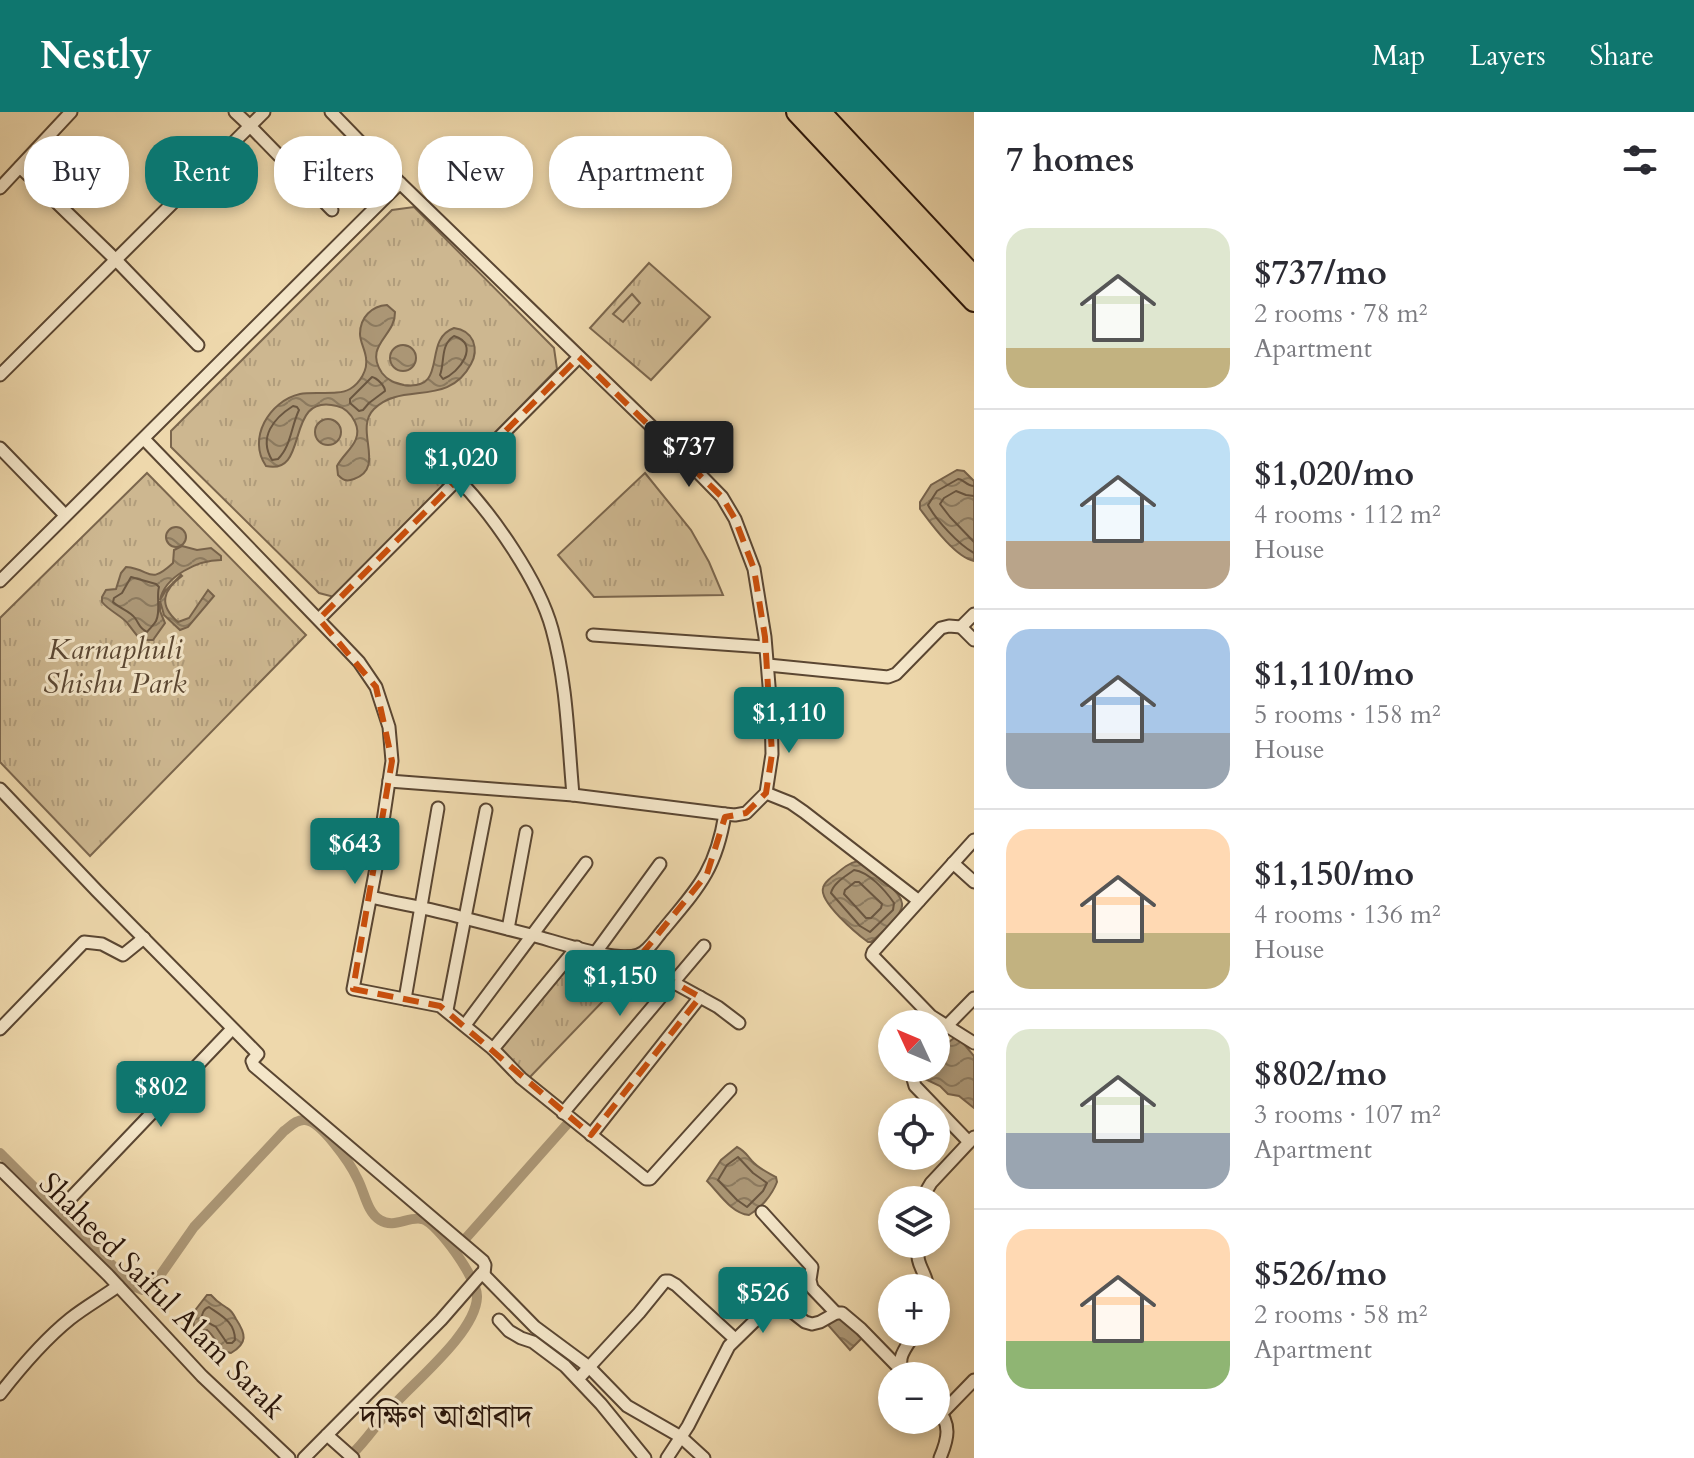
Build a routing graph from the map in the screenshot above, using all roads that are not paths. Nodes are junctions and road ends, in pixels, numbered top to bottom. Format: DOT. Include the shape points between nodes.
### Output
graph roads {
  1 [pos="71,112"];
  2 [pos="235,112"];
  3 [pos="264,112"];
  4 [pos="331,112"];
  5 [pos="797,112"];
  6 [pos="806,112"];
  7 [pos="821,112"];
  8 [pos="250,126"];
  9 [pos="354,136"];
  10 [pos="20,167"];
  11 [pos="402,185"];
  12 [pos="0,188"];
  13 [pos="375,208"];
  14 [pos="332,210"];
  15 [pos="116,260"];
  16 [pos="974,275"];
  17 [pos="974,292"];
  18 [pos="974,301"];
  19 [pos="198,345"];
  20 [pos="579,357"];
  21 [pos="0,375"];
  22 [pos="144,439"];
  23 [pos="0,448"];
  24 [pos="458,479"];
  25 [pos="65,515"];
  26 [pos="0,581"];
  27 [pos="974,614"];
  28 [pos="319,619"];
  29 [pos="961,627"];
  30 [pos="593,635"];
  31 [pos="974,640"];
  32 [pos="765,647"];
  33 [pos="768,665"];
  34 [pos="389,781"];
  35 [pos="0,789"];
  36 [pos="766,793"];
  37 [pos="573,795"];
  38 [pos="438,808"];
  39 [pos="486,810"];
  40 [pos="725,814"];
  41 [pos="526,832"];
  42 [pos="974,840"];
  43 [pos="586,863"];
  44 [pos="953,863"];
  45 [pos="660,864"];
  46 [pos="974,882"];
  47 [pos="371,897"];
  48 [pos="919,901"];
  49 [pos="421,908"];
  50 [pos="466,918"];
  51 [pos="508,929"];
  52 [pos="531,935"];
  53 [pos="144,938"];
  54 [pos="704,946"];
  55 [pos="577,947"];
  56 [pos="596,952"];
  57 [pos="627,957"];
  58 [pos="673,982"];
  59 [pos="700,997"];
  60 [pos="974,998"];
  61 [pos="405,999"];
  62 [pos="447,1010"];
  63 [pos="925,1010"];
  64 [pos="739,1023"];
  65 [pos="950,1024"];
  66 [pos="465,1025"];
  67 [pos="0,1029"];
  68 [pos="232,1029"];
  69 [pos="950,1029"];
  70 [pos="974,1043"];
  71 [pos="493,1049"];
  72 [pos="914,1082"];
  73 [pos="730,1090"];
  74 [pos="563,1113"];
  75 [pos="591,1135"];
  76 [pos="971,1139"];
  77 [pos="0,1169"];
  78 [pos="929,1186"];
  79 [pos="64,1205"];
  80 [pos="762,1212"];
  81 [pos="482,1275"];
  82 [pos="118,1286"];
  83 [pos="836,1313"];
  84 [pos="499,1320"];
  85 [pos="735,1339"];
  86 [pos="893,1362"];
  87 [pos="589,1367"];
  88 [pos="578,1379"];
  89 [pos="974,1380"];
  90 [pos="0,1394"];
  91 [pos="950,1401"];
  92 [pos="948,1434"];
  93 [pos="329,1437"];
  94 [pos="681,1437"];
  95 [pos="352,1457"];
  96 [pos="289,1458"];
  97 [pos="304,1458"];
  98 [pos="645,1458"];
  99 [pos="667,1458"];
  100 [pos="704,1458"];
  101 [pos="940,1458"];
  1 -- 10 [label="street"];
  2 -- 8 [label="street"];
  3 -- 8 [label="street"];
  4 -- 9 [label="street"];
  5 -- 18 [label="highway"];
  6 -- 17 [label="highway"];
  7 -- 16 [label="highway"];
  8 -- 14 [label="street"];
  8 -- 15 [label="street"];
  10 -- 12 [label="street"];
  10 -- 15 [label="street"];
  11 -- 20 [label="street"];
  13 -- 22 [label="street"];
  15 -- 19 [label="street"];
  15 -- 21 [label="street"];
  20 -- 24 [label="street"];
  20 -- 32 [label="street" via="722,497 754,569"];
  22 -- 25 [label="street"];
  22 -- 28 [label="street"];
  23 -- 25 [label="street"];
  24 -- 28 [label="street"];
  24 -- 37 [label="street" via="534,583 552,629"];
  25 -- 26 [label="street"];
  27 -- 29 [label="street"];
  28 -- 34 [label="street" via="376,687 389,727"];
  29 -- 31 [label="street"];
  29 -- 33 [label="street" via="941,628 888,677"];
  30 -- 32 [label="street"];
  32 -- 33 [label="street"];
  33 -- 36 [label="street" via="772,754"];
  34 -- 37 [label="street"];
  34 -- 47 [label="street"];
  35 -- 53 [label="street"];
  36 -- 40 [label="street" via="746,813"];
  36 -- 48 [label="street" via="804,812"];
  37 -- 40 [label="street"];
  38 -- 49 [label="street"];
  39 -- 50 [label="street"];
  40 -- 57 [label="street" via="715,857 696,891 645,951"];
  41 -- 51 [label="street"];
  42 -- 44 [label="street"];
  43 -- 52 [label="street"];
  44 -- 46 [label="street"];
  44 -- 48 [label="street"];
  45 -- 56 [label="street"];
  47 -- 49 [label="street"];
  47 -- 61 [label="street" via="353,989"];
  48 -- 63 [label="street" via="872,955"];
  49 -- 50 [label="street"];
  49 -- 61 [label="street"];
  50 -- 51 [label="street"];
  50 -- 62 [label="street"];
  51 -- 52 [label="street"];
  52 -- 55 [label="street"];
  52 -- 66 [label="street"];
  53 -- 67 [label="street" via="123,955 84,942"];
  53 -- 68 [label="street"];
  54 -- 58 [label="street"];
  55 -- 56 [label="street"];
  55 -- 71 [label="street"];
  56 -- 57 [label="street"];
  57 -- 58 [label="street"];
  58 -- 59 [label="street"];
  58 -- 74 [label="street"];
  59 -- 64 [label="street"];
  59 -- 75 [label="street"];
  60 -- 65 [label="street"];
  61 -- 62 [label="street"];
  62 -- 66 [label="street"];
  66 -- 71 [label="street"];
  68 -- 79 [label="street"];
  68 -- 81 [label="street" via="258,1054 254,1066 483,1261"];
  69 -- 70 [label="street"];
  71 -- 74 [label="street"];
  72 -- 76 [label="street"];
  73 -- 75 [label="street" via="650,1179"];
  74 -- 75 [label="street"];
  76 -- 78 [label="street"];
  77 -- 82 [label="street, Shaheed Saiful Alam Sarak"];
  80 -- 83 [label="street" via="812,1267 812,1288"];
  81 -- 87 [label="street" via="538,1330"];
  81 -- 93 [label="street"];
  82 -- 90 [label="street" via="53,1334"];
  82 -- 96 [label="street, Shaheed Saiful Alam Sarak"];
  83 -- 85 [label="street" via="812,1324 783,1307 766,1310"];
  83 -- 86 [label="street" via="848,1317"];
  84 -- 88 [label="street"];
  85 -- 87 [label="street" via="665,1281"];
  85 -- 94 [label="street"];
  87 -- 88 [label="street"];
  87 -- 94 [label="street" via="632,1410"];
  88 -- 98 [label="street"];
  89 -- 91 [label="street"];
  92 -- 101 [label="street"];
  93 -- 95 [label="street"];
  93 -- 97 [label="street"];
  94 -- 99 [label="street"];
  94 -- 100 [label="street"];
}
